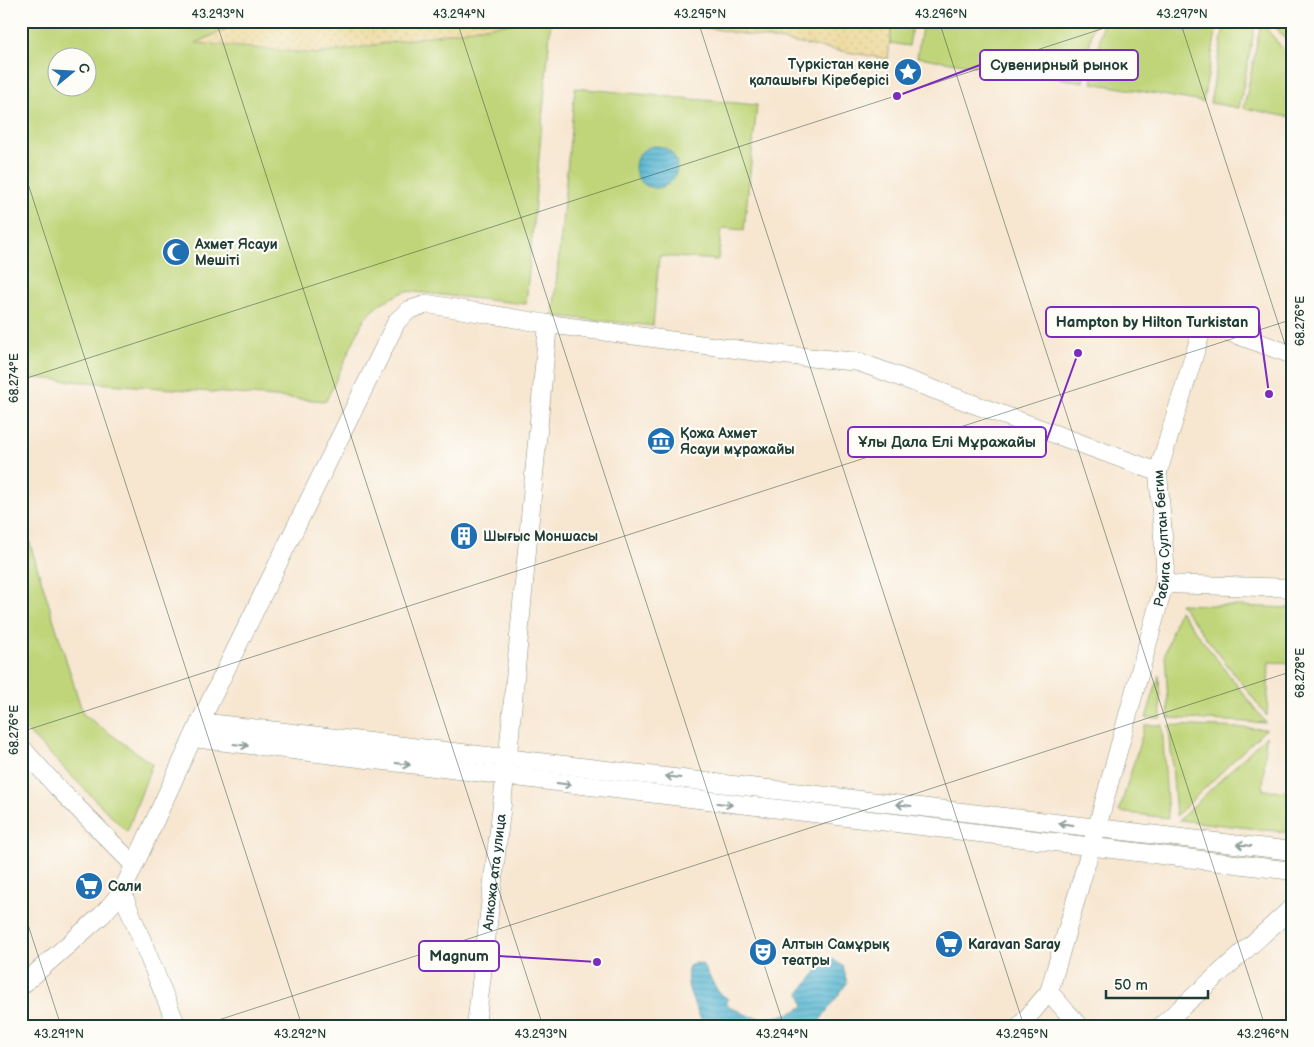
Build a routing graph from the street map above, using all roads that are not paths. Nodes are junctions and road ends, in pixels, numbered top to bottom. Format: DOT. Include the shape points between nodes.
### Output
graph roads {
  1 [pos="548,324"];
  2 [pos="1293,355"];
  3 [pos="1158,472"];
  4 [pos="1164,584"];
  5 [pos="1293,588"];
  6 [pos="200,722"];
  7 [pos="193,738"];
  8 [pos="21,747"];
  9 [pos="507,758"];
  10 [pos="505,777"];
  11 [pos="1097,827"];
  12 [pos="1090,847"];
  13 [pos="1293,850"];
  14 [pos="134,865"];
  15 [pos="1293,871"];
  16 [pos="122,892"];
  17 [pos="1293,907"];
  18 [pos="21,986"];
  19 [pos="1049,992"];
  20 [pos="177,1026"];
  21 [pos="476,1026"];
  22 [pos="1020,1026"];
  23 [pos="1079,1026"];
  24 [pos="1161,1026"];
  1 -- 3 [label="street" via="772,354 860,362"];
  1 -- 6 [label="street" via="428,304 409,310 397,321"];
  1 -- 9 [label="street, Алкожа ата улица"];
  2 -- 3 [label="street, Рабига Султан бегим" via="1204,323"];
  3 -- 4 [label="street, Рабига Султан бегим"];
  4 -- 5 [label="street"];
  4 -- 11 [label="street, Рабига Султан бегим"];
  6 -- 7 [label="street"];
  6 -- 9 [label="street"];
  7 -- 10 [label="street, one-way"];
  7 -- 14 [label="street"];
  8 -- 14 [label="street"];
  9 -- 10 [label="street, Алкожа ата улица"];
  11 -- 9 [label="street, one-way"];
  10 -- 12 [label="street, one-way"];
  10 -- 21 [label="street, Алкожа ата улица"];
  11 -- 12 [label="street, Рабига Султан бегим"];
  13 -- 11 [label="street, one-way"];
  12 -- 15 [label="street"];
  12 -- 19 [label="street, Рабига Султан бегим"];
  14 -- 16 [label="street"];
  16 -- 18 [label="street" via="102,915"];
  16 -- 20 [label="street"];
  17 -- 24 [label="street"];
  19 -- 22 [label="street"];
  19 -- 23 [label="street"];
}
